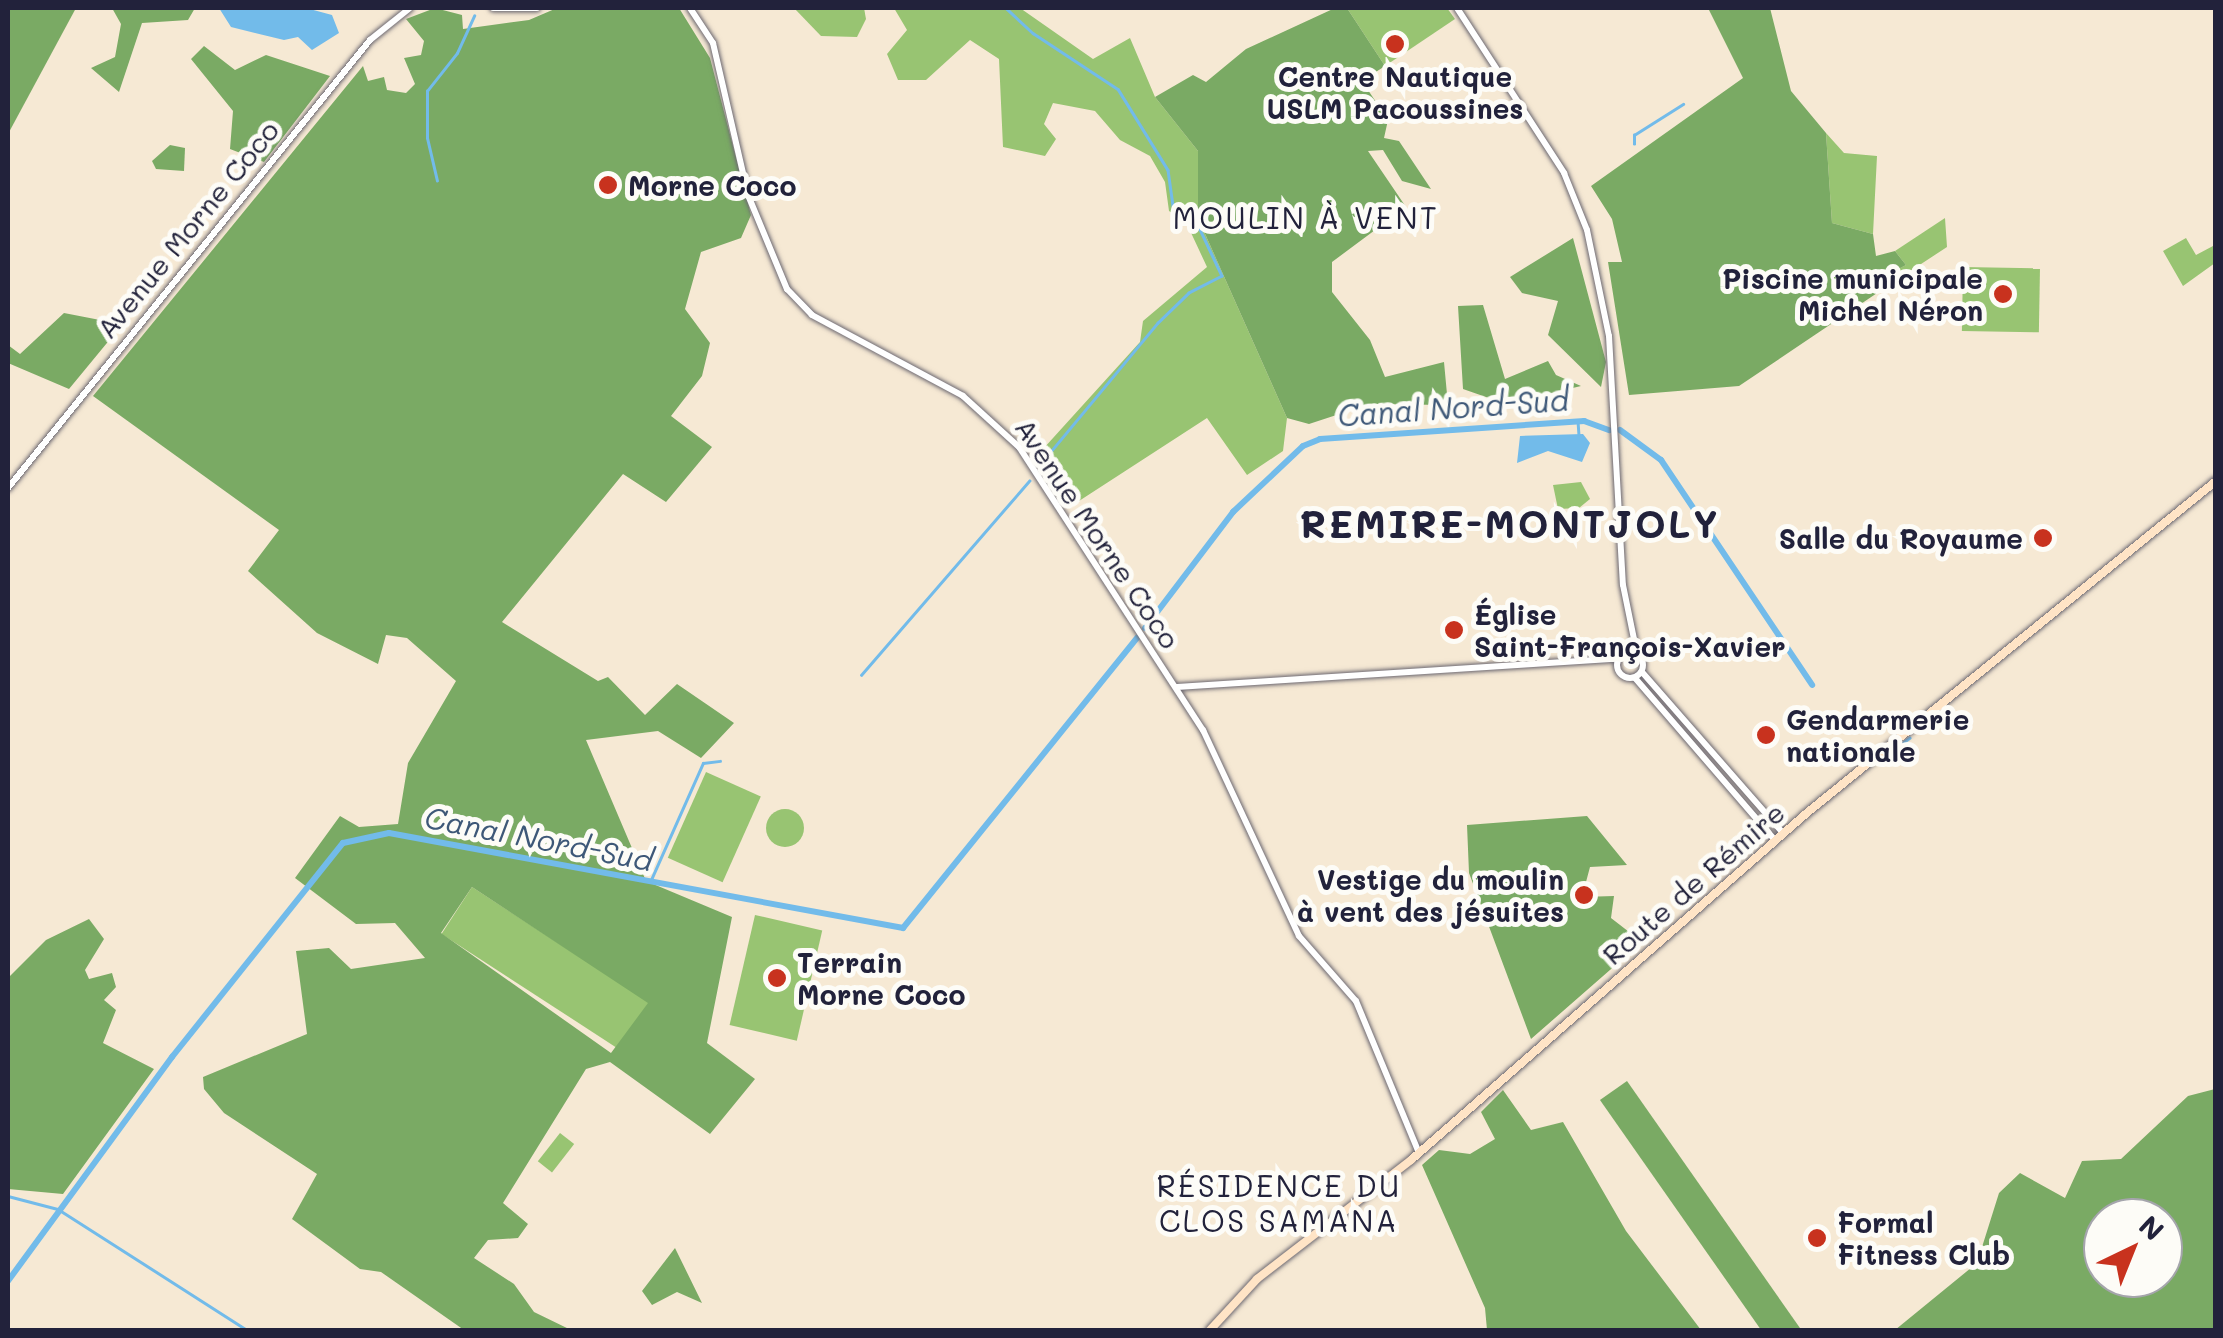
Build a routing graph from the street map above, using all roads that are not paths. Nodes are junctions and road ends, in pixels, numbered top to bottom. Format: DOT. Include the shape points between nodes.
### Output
graph roads {
  1 [pos="410,8"];
  2 [pos="493,8"];
  3 [pos="537,8"];
  4 [pos="690,8"];
  5 [pos="1457,8"];
  6 [pos="2216,480"];
  7 [pos="8,488"];
  8 [pos="1628,626"];
  9 [pos="1637,654"];
  10 [pos="1622,656"];
  11 [pos="1594,663"];
  12 [pos="1619,672"];
  13 [pos="1639,675"];
  14 [pos="1176,687"];
  15 [pos="1783,833"];
  16 [pos="1775,840"];
  17 [pos="1418,1153"];
  18 [pos="1210,1330"];
  1 -- 7 [label="street, Avenue Morne Coco" via="370,40"];
  2 -- 3 [label="street"];
  4 -- 14 [label="street, Avenue Morne Coco" via="713,43 748,195 787,290 812,315 963,396 1009,435"];
  5 -- 8 [label="street" via="1559,167 1590,241 1609,336"];
  6 -- 15 [label="main road, Route de Rémire"];
  8 -- 9 [label="street"];
  8 -- 10 [label="street"];
  9 -- 10 [label="street"];
  9 -- 13 [label="street"];
  10 -- 11 [label="street"];
  10 -- 12 [label="street"];
  11 -- 12 [label="street"];
  11 -- 14 [label="street"];
  12 -- 13 [label="street"];
  13 -- 15 [label="street"];
  13 -- 16 [label="street"];
  14 -- 17 [label="street, Avenue Morne Coco" via="1203,730 1299,936 1356,1001"];
  15 -- 16 [label="main road, Route de Rémire"];
  16 -- 17 [label="main road, Route de Rémire"];
  17 -- 18 [label="main road, Route de Rémire" via="1257,1279"];
}
